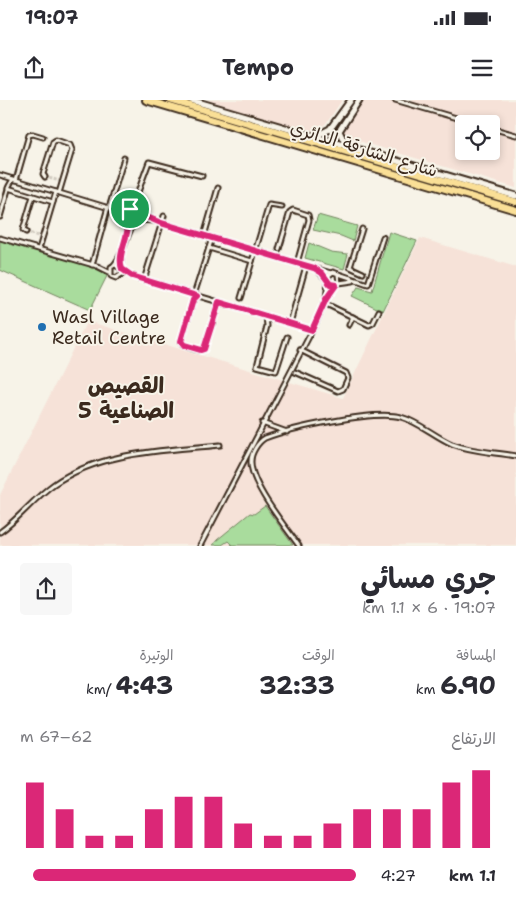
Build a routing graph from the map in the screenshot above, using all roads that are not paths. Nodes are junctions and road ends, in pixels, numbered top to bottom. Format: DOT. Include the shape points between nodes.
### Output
graph roads {
  1 [pos="146,100"];
  2 [pos="170,100"];
  3 [pos="191,100"];
  4 [pos="350,100"];
  5 [pos="359,100"];
  6 [pos="395,100"];
  7 [pos="455,118"];
  8 [pos="332,126"];
  9 [pos="339,131"];
  10 [pos="500,131"];
  11 [pos="516,135"];
  12 [pos="43,136"];
  13 [pos="316,136"];
  14 [pos="346,146"];
  15 [pos="124,158"];
  16 [pos="0,175"];
  17 [pos="202,176"];
  18 [pos="45,177"];
  19 [pos="15,180"];
  20 [pos="482,186"];
  21 [pos="8,188"];
  22 [pos="218,188"];
  23 [pos="141,189"];
  24 [pos="58,192"];
  25 [pos="489,194"];
  26 [pos="33,196"];
  27 [pos="516,196"];
  28 [pos="53,202"];
  29 [pos="516,202"];
  30 [pos="108,207"];
  31 [pos="282,207"];
  32 [pos="130,209"];
  33 [pos="516,210"];
  34 [pos="139,212"];
  35 [pos="164,216"];
  36 [pos="0,217"];
  37 [pos="127,217"];
  38 [pos="136,220"];
  39 [pos="155,221"];
  40 [pos="161,223"];
  41 [pos="362,229"];
  42 [pos="26,232"];
  43 [pos="127,236"];
  44 [pos="204,236"];
  45 [pos="383,237"];
  46 [pos="0,238"];
  47 [pos="212,238"];
  48 [pos="209,248"];
  49 [pos="39,249"];
  50 [pos="279,249"];
  51 [pos="255,251"];
  52 [pos="121,255"];
  53 [pos="252,261"];
  54 [pos="297,263"];
  55 [pos="92,265"];
  56 [pos="97,266"];
  57 [pos="306,266"];
  58 [pos="112,267"];
  59 [pos="121,268"];
  60 [pos="314,268"];
  61 [pos="110,272"];
  62 [pos="331,273"];
  63 [pos="363,273"];
  64 [pos="338,275"];
  65 [pos="132,276"];
  66 [pos="120,277"];
  67 [pos="144,280"];
  68 [pos="328,281"];
  69 [pos="356,281"];
  70 [pos="337,284"];
  71 [pos="196,295"];
  72 [pos="241,298"];
  73 [pos="325,301"];
  74 [pos="219,302"];
  75 [pos="379,311"];
  76 [pos="266,316"];
  77 [pos="353,317"];
  78 [pos="290,323"];
  79 [pos="349,325"];
  80 [pos="312,331"];
  81 [pos="287,337"];
  82 [pos="300,350"];
  83 [pos="295,372"];
  84 [pos="262,422"];
  85 [pos="290,432"];
  86 [pos="220,445"];
  87 [pos="516,456"];
  88 [pos="0,532"];
  89 [pos="200,546"];
  90 [pos="299,546"];
  1 -- 33 [label="highway, شارع الشارقة الدائري"];
  2 -- 25 [label="highway, شارع الشارقة الدائري"];
  3 -- 13 [label="street"];
  4 -- 8 [label="street"];
  5 -- 9 [label="street"];
  6 -- 7 [label="street"];
  8 -- 9 [label="street" via="331,134"];
  8 -- 13 [label="street" via="324,134"];
  9 -- 14 [label="street"];
  10 -- 11 [label="street"];
  12 -- 19 [label="street" via="29,135"];
  13 -- 14 [label="street"];
  14 -- 20 [label="street"];
  15 -- 30 [label="street"];
  16 -- 19 [label="street"];
  17 -- 23 [label="street" via="151,161"];
  18 -- 24 [label="street" via="43,174 54,141 72,146"];
  19 -- 21 [label="street"];
  19 -- 24 [label="street"];
  20 -- 25 [label="highway"];
  20 -- 27 [label="street"];
  21 -- 26 [label="street"];
  21 -- 36 [label="street"];
  22 -- 44 [label="street"];
  23 -- 32 [label="street"];
  23 -- 34 [label="street"];
  24 -- 28 [label="street"];
  24 -- 30 [label="street"];
  25 -- 29 [label="highway, شارع الشارقة الدائري"];
  26 -- 28 [label="street"];
  26 -- 42 [label="street" via="23,230"];
  28 -- 49 [label="street"];
  30 -- 32 [label="street"];
  30 -- 37 [label="street"];
  30 -- 55 [label="street"];
  31 -- 51 [label="street" via="269,205"];
  32 -- 34 [label="street"];
  32 -- 37 [label="street"];
  34 -- 38 [label="street"];
  34 -- 39 [label="street"];
  35 -- 40 [label="street"];
  37 -- 38 [label="street"];
  37 -- 43 [label="street"];
  38 -- 39 [label="street"];
  38 -- 43 [label="street"];
  39 -- 40 [label="street"];
  40 -- 44 [label="street"];
  40 -- 67 [label="street"];
  41 -- 63 [label="street" via="350,267"];
  43 -- 52 [label="street"];
  44 -- 47 [label="street"];
  45 -- 69 [label="street" via="369,283"];
  46 -- 49 [label="street"];
  47 -- 48 [label="street"];
  47 -- 51 [label="street"];
  48 -- 53 [label="street"];
  48 -- 71 [label="street"];
  49 -- 55 [label="street"];
  50 -- 54 [label="street" via="290,212 308,215 310,220"];
  51 -- 53 [label="street"];
  51 -- 54 [label="street"];
  52 -- 58 [label="street"];
  52 -- 59 [label="street"];
  53 -- 72 [label="street"];
  54 -- 57 [label="street"];
  55 -- 56 [label="street"];
  56 -- 58 [label="street"];
  56 -- 61 [label="street"];
  57 -- 60 [label="street"];
  57 -- 78 [label="street"];
  58 -- 59 [label="street"];
  58 -- 61 [label="street"];
  59 -- 65 [label="street"];
  59 -- 66 [label="street"];
  60 -- 62 [label="street"];
  60 -- 68 [label="street"];
  61 -- 66 [label="street" via="114,278"];
  62 -- 64 [label="street"];
  62 -- 68 [label="street"];
  64 -- 69 [label="street"];
  64 -- 70 [label="street"];
  65 -- 66 [label="street"];
  65 -- 67 [label="street"];
  67 -- 71 [label="street"];
  68 -- 70 [label="street"];
  68 -- 73 [label="street"];
  69 -- 70 [label="street"];
  70 -- 73 [label="street"];
  71 -- 74 [label="street"];
  71 -- 74 [label="street" via="182,345 204,349"];
  73 -- 77 [label="street"];
  73 -- 80 [label="street"];
  74 -- 76 [label="street"];
  75 -- 77 [label="street" via="372,325"];
  76 -- 78 [label="street"];
  76 -- 81 [label="street" via="267,326 257,366 276,371"];
  77 -- 79 [label="street"];
  78 -- 80 [label="street"];
  80 -- 82 [label="street"];
  82 -- 83 [label="street" via="346,373 348,378 343,390 338,391"];
  82 -- 84 [label="street"];
  84 -- 85 [label="street"];
  84 -- 89 [label="street"];
  85 -- 87 [label="street" via="345,420 392,416 411,421 466,448"];
  85 -- 90 [label="street" via="262,440 251,462 260,487"];
  86 -- 88 [label="street" via="140,454 91,466 50,487"];
}
